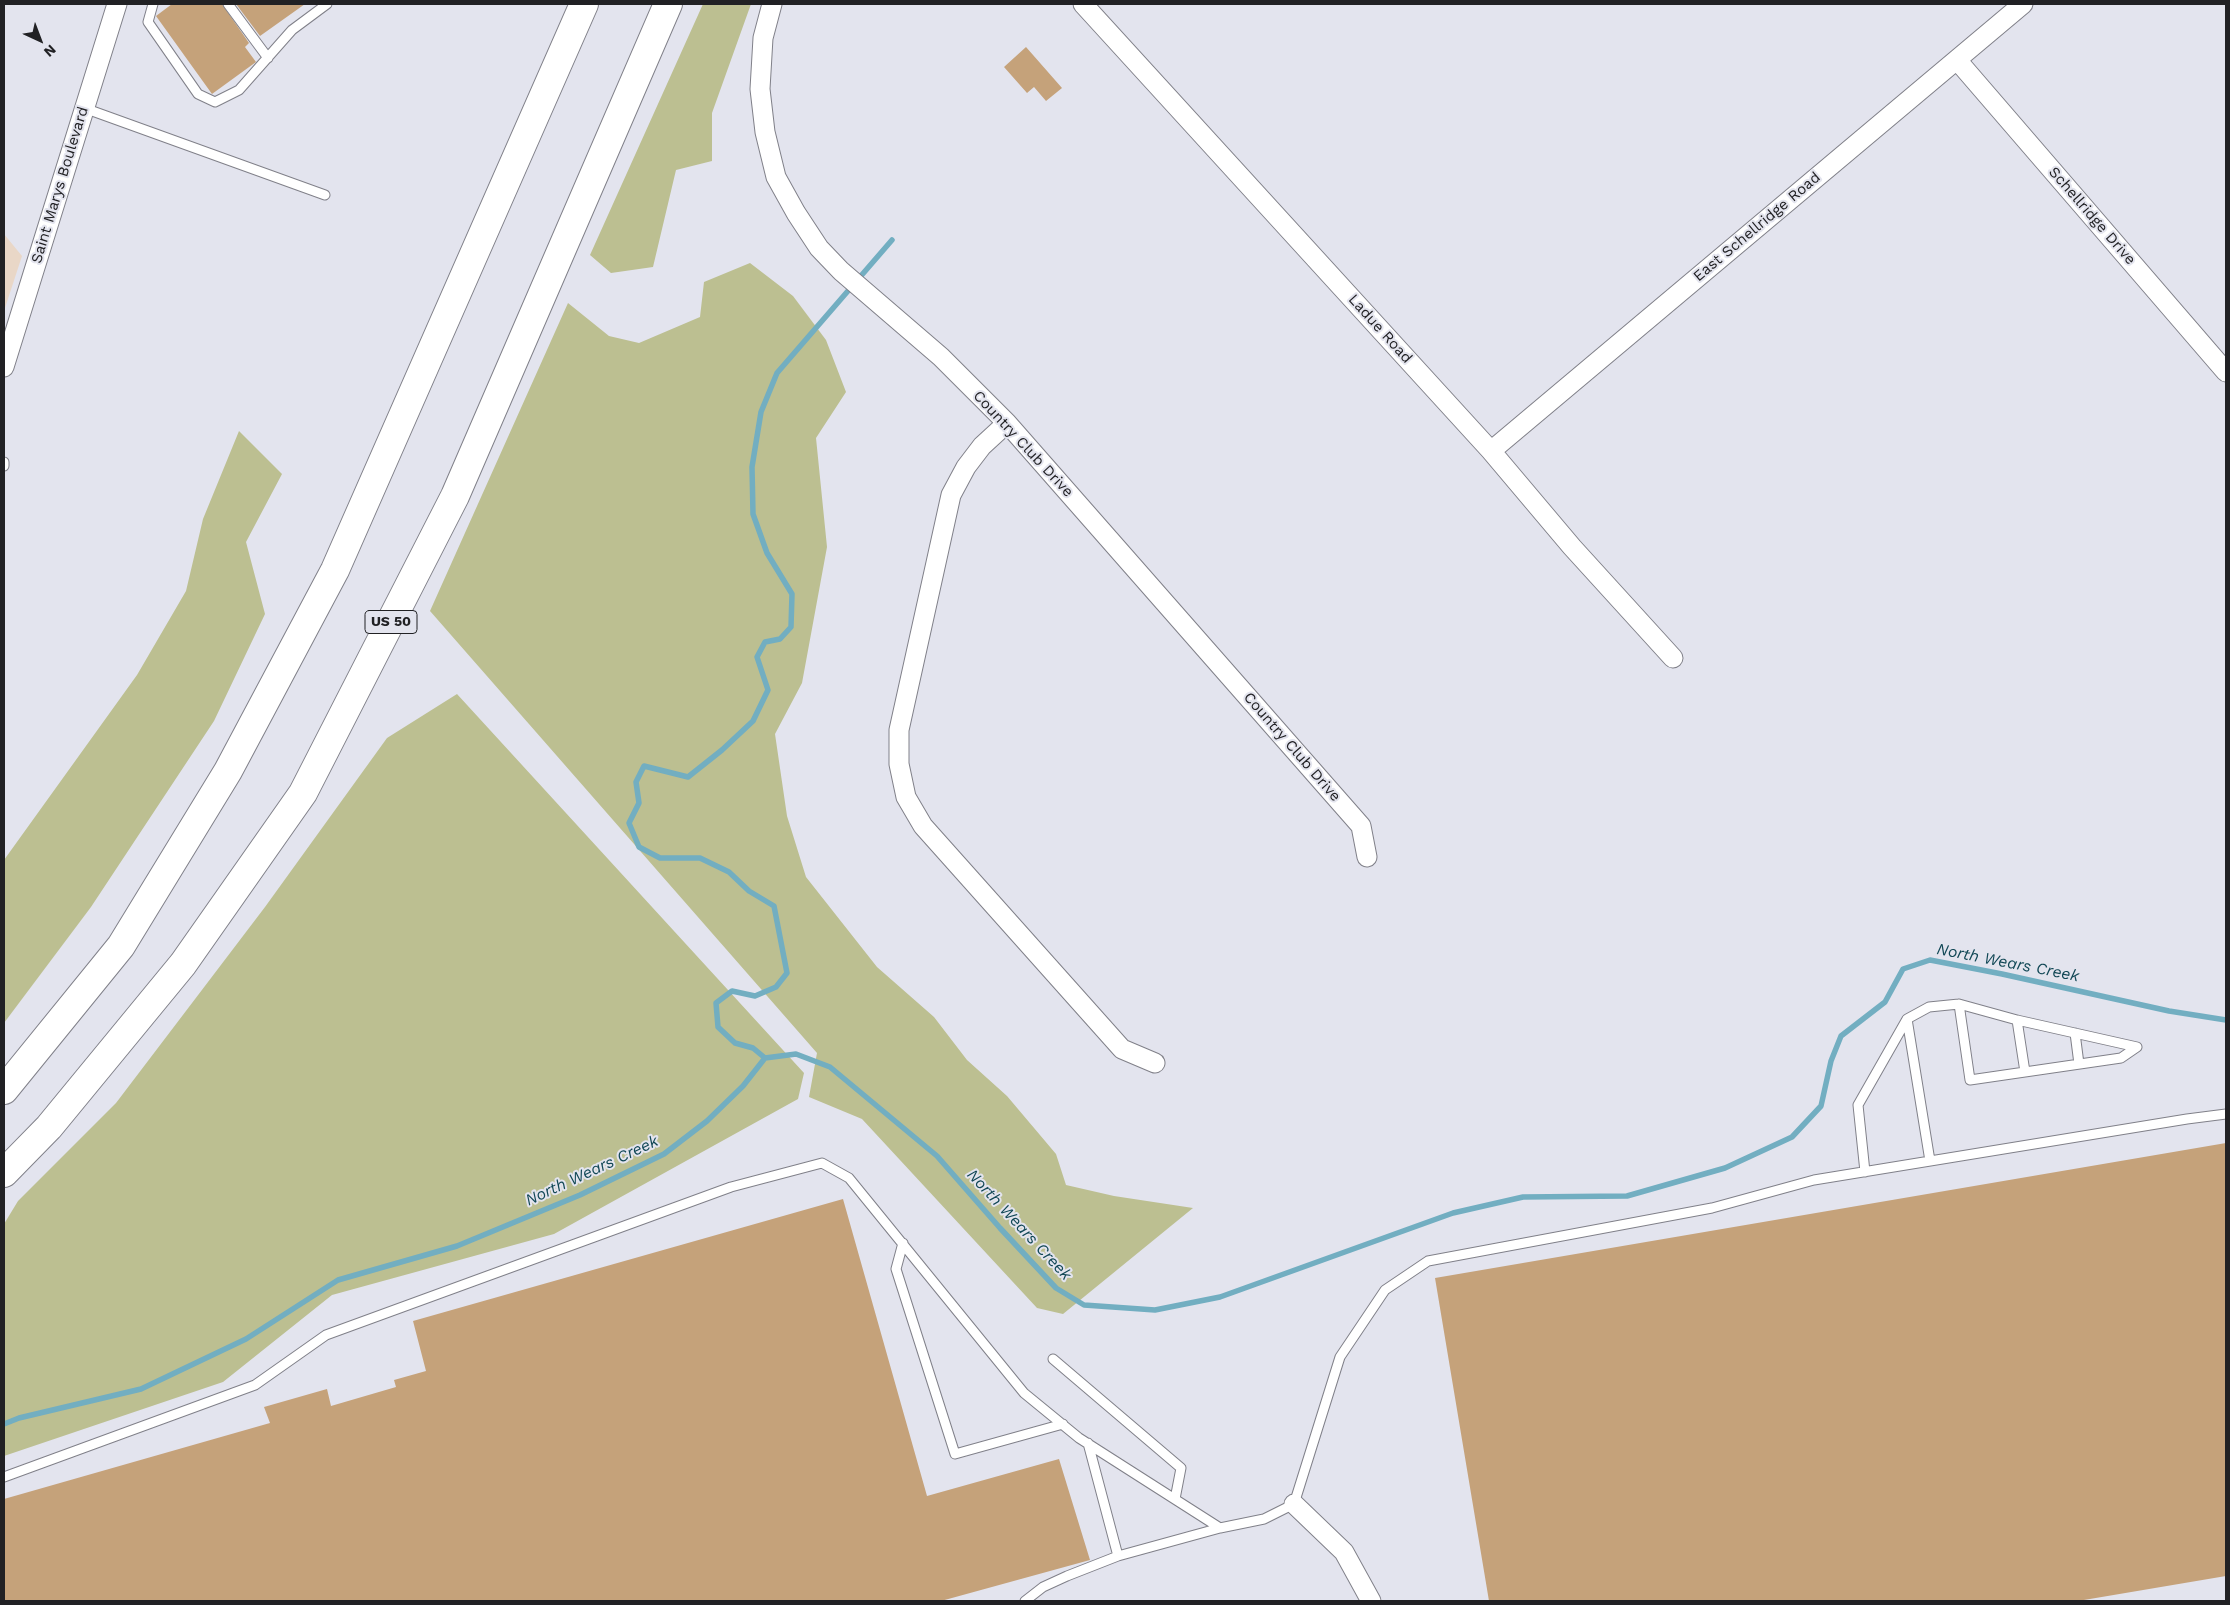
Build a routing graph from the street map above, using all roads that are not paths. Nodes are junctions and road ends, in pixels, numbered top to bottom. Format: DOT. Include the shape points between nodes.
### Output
graph roads {
  1 [pos="117,4"];
  2 [pos="153,4"];
  3 [pos="228,4"];
  4 [pos="584,4"];
  5 [pos="668,4"];
  6 [pos="772,4"];
  7 [pos="1083,4"];
  8 [pos="2023,4"];
  9 [pos="324,5"];
  10 [pos="268,58"];
  11 [pos="1957,60"];
  12 [pos="84,108"];
  13 [pos="325,196"];
  14 [pos="4,367"];
  15 [pos="2226,372"];
  16 [pos="1007,423"];
  17 [pos="1491,451"];
  18 [pos="4,462"];
  19 [pos="4,466"];
  20 [pos="1673,658"];
  21 [pos="1367,857"];
  22 [pos="1959,1004"];
  23 [pos="1907,1019"];
  24 [pos="2017,1020"];
  25 [pos="2075,1034"];
  26 [pos="1155,1063"];
  27 [pos="2079,1064"];
  28 [pos="2024,1072"];
  29 [pos="4,1090"];
  30 [pos="2226,1114"];
  31 [pos="1930,1161"];
  32 [pos="1864,1172"];
  33 [pos="4,1173"];
  34 [pos="903,1244"];
  35 [pos="1053,1360"];
  36 [pos="1063,1424"];
  37 [pos="1088,1443"];
  38 [pos="4,1477"];
  39 [pos="1175,1499"];
  40 [pos="1294,1504"];
  41 [pos="1220,1528"];
  42 [pos="1118,1556"];
  43 [pos="1025,1601"];
  44 [pos="1371,1601"];
  1 -- 12 [label="street, Saint Marys Boulevard"];
  2 -- 10 [label="lane" via="148,22 198,94 215,102 239,90"];
  3 -- 10 [label="lane"];
  4 -- 29 [label="highway" via="335,570 228,771 121,946"];
  5 -- 33 [label="highway, US 50" via="455,496 302,794 183,964 49,1126"];
  6 -- 16 [label="street, Country Club Drive" via="763,38 760,81 764,132 776,177 796,213 819,248 841,271 941,357"];
  7 -- 17 [label="street, Ladue Road"];
  8 -- 11 [label="street, East Schellridge Road"];
  9 -- 10 [label="lane" via="292,30"];
  11 -- 15 [label="street, Schellridge Drive"];
  11 -- 17 [label="street, East Schellridge Road"];
  12 -- 13 [label="lane"];
  12 -- 14 [label="street, Saint Marys Boulevard"];
  16 -- 21 [label="street, Country Club Drive" via="1361,826"];
  16 -- 26 [label="street" via="982,446 951,494 899,730 899,764 906,796 929,833 1122,1049"];
  17 -- 20 [label="street, Ladue Road" via="1572,547"];
  18 -- 19 [label="lane"];
  22 -- 23 [label="lane" via="1929,1007"];
  22 -- 24 [label="lane"];
  22 -- 28 [label="lane" via="1970,1080"];
  23 -- 31 [label="lane"];
  23 -- 32 [label="lane" via="1858,1105"];
  24 -- 25 [label="lane"];
  24 -- 28 [label="lane"];
  25 -- 27 [label="lane"];
  25 -- 27 [label="lane" via="2137,1047 2121,1058"];
  27 -- 28 [label="lane"];
  30 -- 31 [label="lane"];
  31 -- 32 [label="lane"];
  32 -- 40 [label="lane" via="1814,1180 1712,1208 1428,1261 1384,1290 1340,1357"];
  34 -- 36 [label="lane" via="1024,1393"];
  34 -- 36 [label="lane" via="896,1269 955,1454"];
  34 -- 38 [label="lane" via="849,1178 822,1163 731,1186 326,1335 255,1385"];
  35 -- 39 [label="lane" via="1181,1468"];
  36 -- 37 [label="lane"];
  37 -- 39 [label="lane"];
  37 -- 42 [label="lane"];
  39 -- 41 [label="lane"];
  40 -- 41 [label="lane" via="1264,1519"];
  40 -- 44 [label="street" via="1344,1552"];
  41 -- 42 [label="lane"];
  42 -- 43 [label="lane" via="1044,1587"];
}
